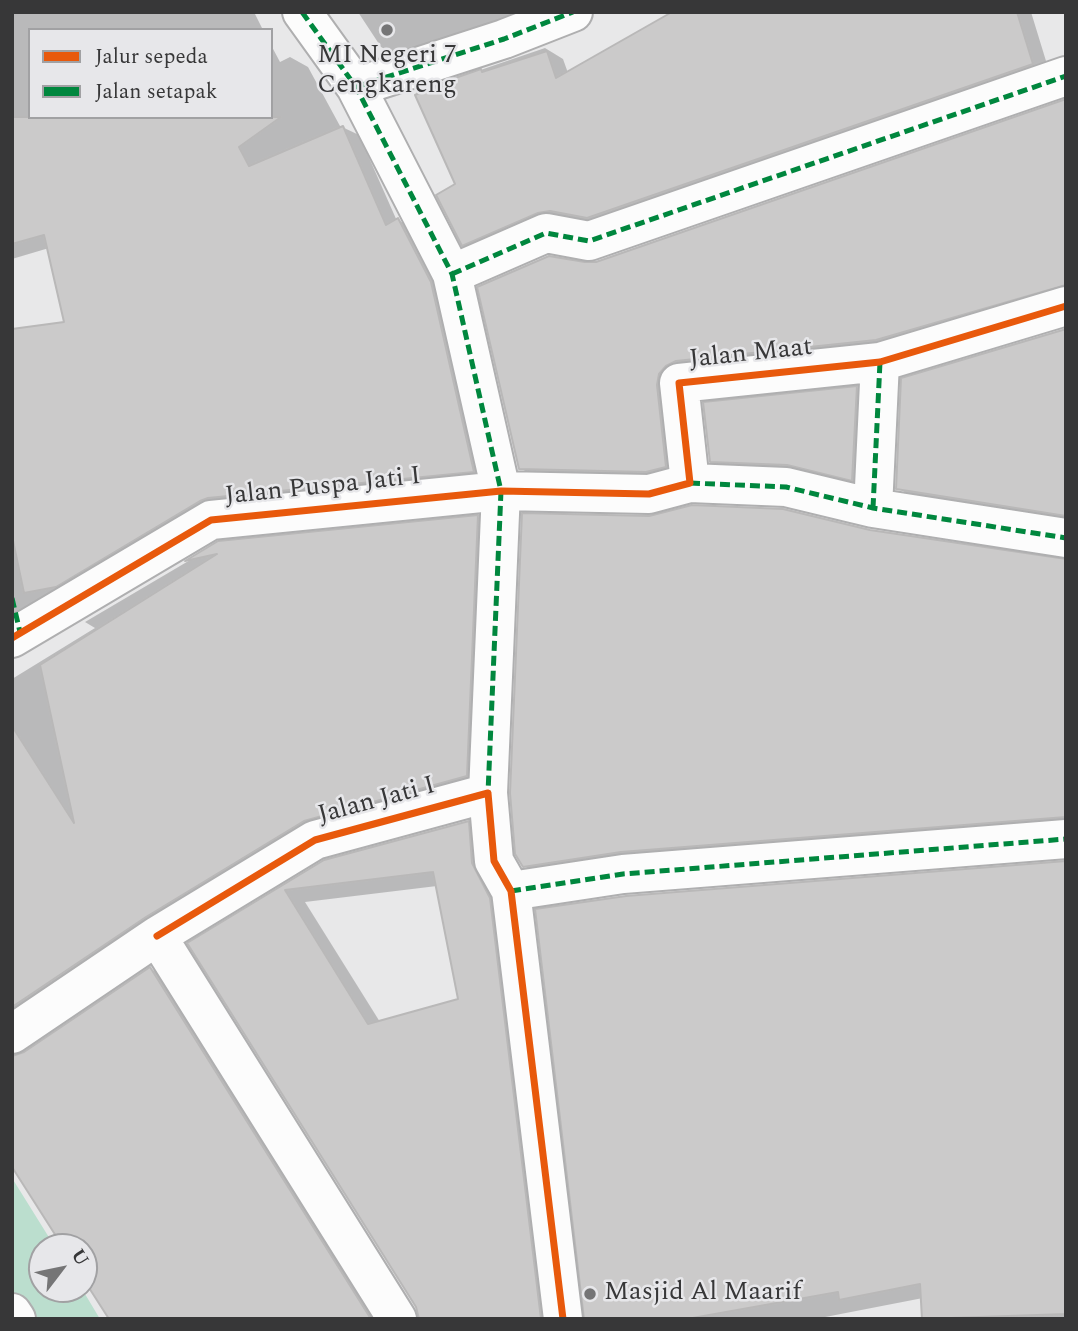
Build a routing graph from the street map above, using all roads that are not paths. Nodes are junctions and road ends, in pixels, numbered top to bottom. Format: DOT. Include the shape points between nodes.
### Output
graph roads {
  1 [pos="302,12"];
  2 [pos="573,12"];
  3 [pos="1066,76"];
  4 [pos="356,87"];
  5 [pos="452,274"];
  6 [pos="1066,306"];
  7 [pos="880,362"];
  8 [pos="690,483"];
  9 [pos="501,491"];
  10 [pos="873,508"];
  11 [pos="1066,538"];
  12 [pos="15,623"];
  13 [pos="488,793"];
  14 [pos="1066,839"];
  15 [pos="511,891"];
  16 [pos="157,936"];
  17 [pos="12,1034"];
  18 [pos="12,1313"];
  19 [pos="16,1319"];
  20 [pos="397,1319"];
  21 [pos="562,1319"];
  1 -- 4 [label="street"];
  2 -- 4 [label="street"];
  3 -- 5 [label="street" via="589,242 546,233"];
  4 -- 5 [label="street"];
  5 -- 9 [label="street"];
  6 -- 7 [label="street, Jalan Maat"];
  7 -- 8 [label="street, Jalan Maat" via="679,383"];
  7 -- 10 [label="street"];
  8 -- 9 [label="street" via="649,494"];
  8 -- 10 [label="street" via="786,487"];
  9 -- 12 [label="street, Jalan Puspa Jati I" via="211,520"];
  9 -- 13 [label="street"];
  10 -- 11 [label="street"];
  13 -- 15 [label="street" via="494,861"];
  13 -- 16 [label="street, Jalan Jati I" via="315,840"];
  14 -- 15 [label="street" via="623,874"];
  15 -- 21 [label="street"];
  16 -- 17 [label="street, Jalan Jati I"];
  16 -- 20 [label="street"];
  18 -- 19 [label="street"];
}
